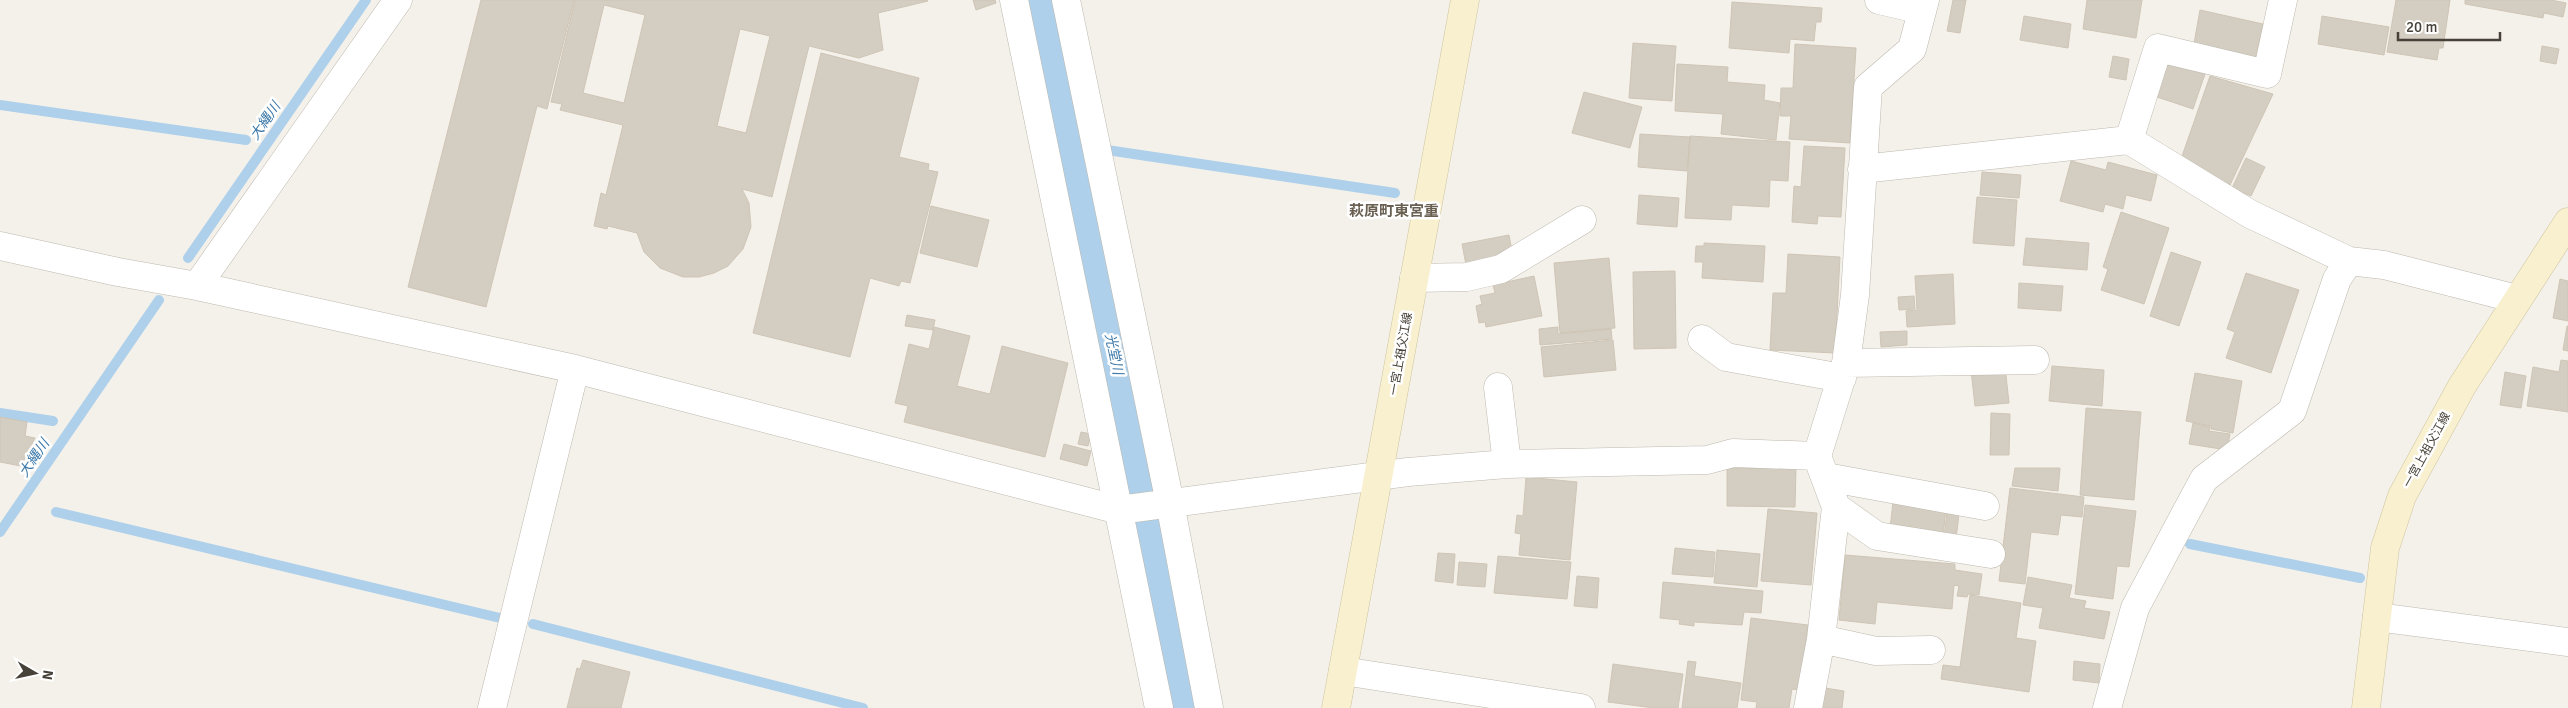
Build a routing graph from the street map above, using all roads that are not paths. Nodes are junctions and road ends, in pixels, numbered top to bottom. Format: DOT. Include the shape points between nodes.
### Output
graph roads {
  1 [pos="398,0"];
  2 [pos="1014,0"];
  3 [pos="1066,0"];
  4 [pos="1465,0"];
  5 [pos="1879,0"];
  6 [pos="2283,0"];
  7 [pos="1924,5"];
  8 [pos="2129,140"];
  9 [pos="1862,169"];
  10 [pos="1582,220"];
  11 [pos="2568,222"];
  12 [pos="0,246"];
  13 [pos="2349,261"];
  14 [pos="1414,278"];
  15 [pos="197,286"];
  16 [pos="2517,299"];
  17 [pos="1702,339"];
  18 [pos="2035,360"];
  19 [pos="575,369"];
  20 [pos="1844,370"];
  21 [pos="1498,387"];
  22 [pos="1507,464"];
  23 [pos="1822,467"];
  24 [pos="1379,475"];
  25 [pos="1167,504"];
  26 [pos="1985,506"];
  27 [pos="1836,507"];
  28 [pos="1123,510"];
  29 [pos="1991,554"];
  30 [pos="2377,617"];
  31 [pos="1821,639"];
  32 [pos="2568,642"];
  33 [pos="1931,650"];
  34 [pos="1343,671"];
  35 [pos="1479,701"];
  36 [pos="492,708"];
  37 [pos="1159,708"];
  38 [pos="1209,708"];
  39 [pos="1336,708"];
  40 [pos="1581,708"];
  41 [pos="1808,708"];
  42 [pos="2107,708"];
  43 [pos="2366,708"];
  1 -- 15 [label="street"];
  2 -- 28 [label="street"];
  3 -- 25 [label="street"];
  4 -- 14 [label="main road, 一宮上祖父江線"];
  5 -- 7 [label="street"];
  6 -- 8 [label="street" via="2267,74 2158,48"];
  7 -- 9 [label="street" via="1912,49 1868,87"];
  8 -- 9 [label="street"];
  8 -- 13 [label="street" via="2250,214"];
  9 -- 20 [label="street" via="1855,296"];
  10 -- 14 [label="street" via="1501,269 1468,277"];
  11 -- 16 [label="main road, 一宮上祖父江線"];
  12 -- 15 [label="street"];
  13 -- 16 [label="street" via="2384,265"];
  13 -- 42 [label="street" via="2337,279 2292,411 2204,479 2135,608"];
  14 -- 24 [label="main road, 一宮上祖父江線"];
  15 -- 19 [label="street"];
  16 -- 30 [label="main road, 一宮上祖父江線" via="2462,386 2402,496 2385,548"];
  17 -- 20 [label="street" via="1726,357"];
  18 -- 20 [label="street"];
  19 -- 28 [label="street"];
  19 -- 36 [label="street"];
  20 -- 23 [label="street"];
  21 -- 22 [label="street"];
  22 -- 23 [label="street" via="1707,460 1733,453"];
  22 -- 24 [label="street"];
  23 -- 26 [label="street"];
  23 -- 27 [label="street"];
  24 -- 25 [label="street"];
  24 -- 34 [label="main road, 一宮上祖父江線"];
  25 -- 28 [label="street"];
  25 -- 38 [label="street"];
  27 -- 29 [label="street" via="1877,536"];
  27 -- 31 [label="street"];
  28 -- 37 [label="street"];
  30 -- 32 [label="street"];
  30 -- 43 [label="main road, 一宮上祖父江線"];
  31 -- 33 [label="street" via="1876,651"];
  31 -- 41 [label="street"];
  34 -- 35 [label="street"];
  34 -- 39 [label="main road, 一宮上祖父江線"];
  35 -- 40 [label="street"];
}
